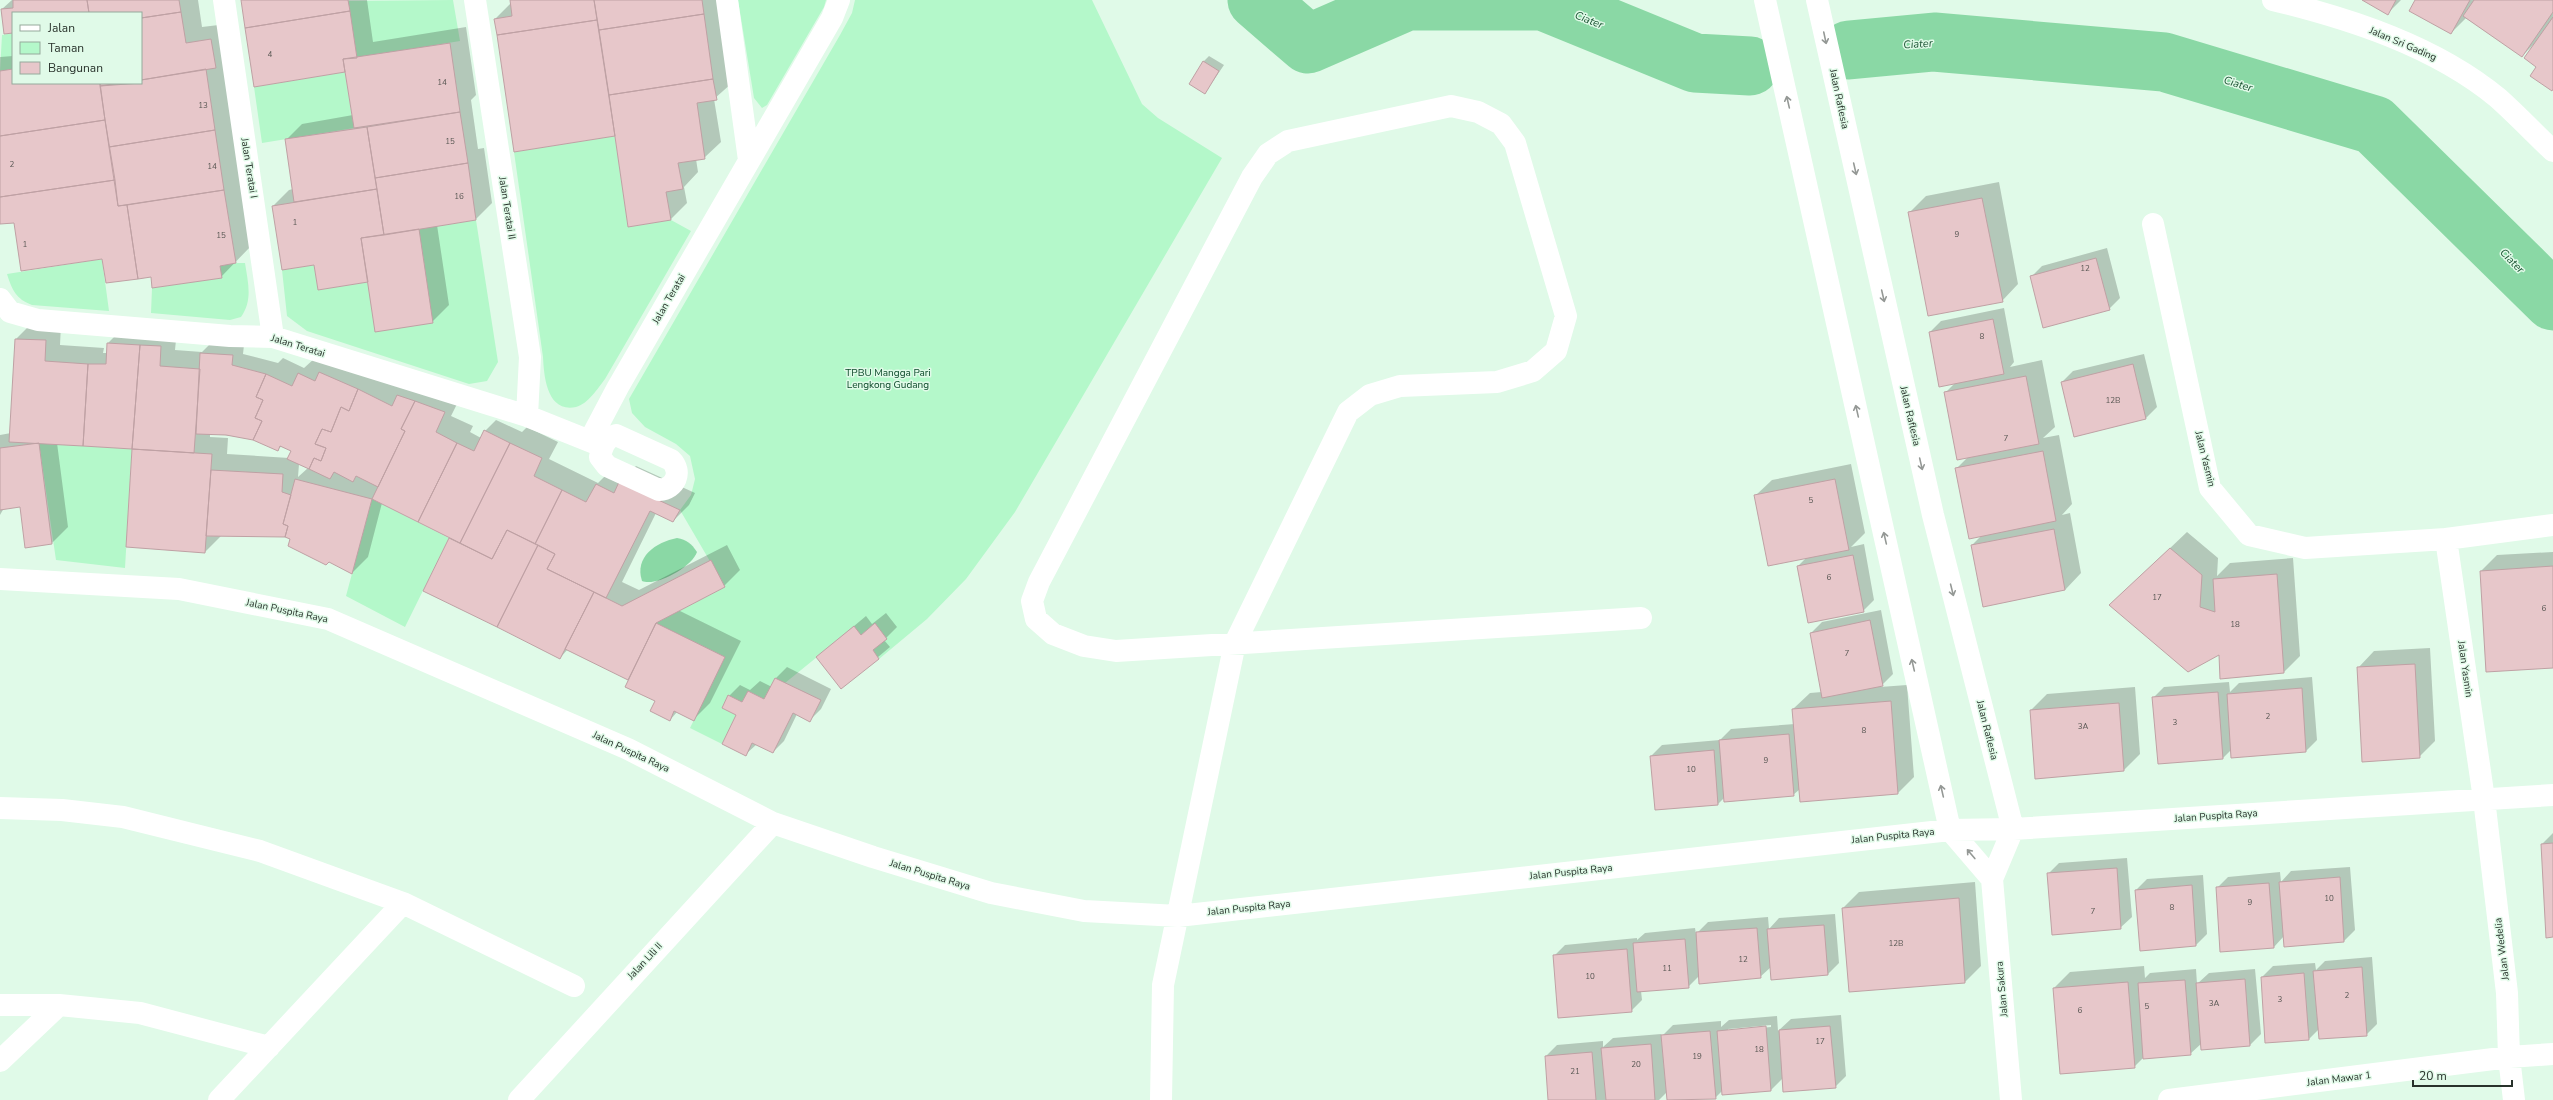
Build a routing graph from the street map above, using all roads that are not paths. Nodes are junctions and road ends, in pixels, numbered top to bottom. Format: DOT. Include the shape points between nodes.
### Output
graph roads {
  1 [pos="224,0"];
  2 [pos="475,0"];
  3 [pos="727,0"];
  4 [pos="839,0"];
  5 [pos="1765,0"];
  6 [pos="1817,0"];
  7 [pos="2273,0"];
  8 [pos="2553,151"];
  9 [pos="749,160"];
  10 [pos="2153,224"];
  11 [pos="0,299"];
  12 [pos="273,337"];
  13 [pos="527,416"];
  14 [pos="2553,525"];
  15 [pos="2446,539"];
  16 [pos="0,579"];
  17 [pos="1641,618"];
  18 [pos="1235,643"];
  19 [pos="2553,795"];
  20 [pos="2484,799"];
  21 [pos="0,808"];
  22 [pos="772,823"];
  23 [pos="2013,829"];
  24 [pos="1950,830"];
  25 [pos="1992,879"];
  26 [pos="403,903"];
  27 [pos="1178,916"];
  28 [pos="574,986"];
  29 [pos="0,1005"];
  30 [pos="59,1005"];
  31 [pos="269,1047"];
  32 [pos="2553,1054"];
  33 [pos="2509,1057"];
  34 [pos="0,1061"];
  35 [pos="219,1100"];
  36 [pos="519,1100"];
  37 [pos="1161,1100"];
  38 [pos="2011,1100"];
  39 [pos="2169,1100"];
  40 [pos="2514,1100"];
  1 -- 12 [label="street, Jalan Teratai I"];
  2 -- 13 [label="street, Jalan Teratai II" via="530,357"];
  3 -- 9 [label="street"];
  4 -- 9 [label="street, Jalan Teratai" via="832,18"];
  24 -- 5 [label="street, one-way"];
  6 -- 23 [label="street, Jalan Raflesia, one-way" via="1933,515"];
  7 -- 8 [label="street, Jalan Sri Gading" via="2355,24 2423,50 2450,65 2497,98"];
  9 -- 13 [label="street, Jalan Teratai" via="618,387 596,443"];
  10 -- 15 [label="street, Jalan Yasmin" via="2210,488 2248,535 2305,548"];
  11 -- 12 [label="street, Jalan Teratai" via="10,312 38,320 230,336"];
  12 -- 13 [label="street, Jalan Teratai"];
  14 -- 15 [label="street, Jalan Yasmin"];
  15 -- 20 [label="street, Jalan Yasmin"];
  16 -- 22 [label="street, Jalan Puspita Raya" via="179,589 328,619 628,749"];
  17 -- 18 [label="street"];
  18 -- 18 [label="street" via="1348,412 1370,395 1400,386 1497,382 1533,371 1556,351 1566,316 1515,143 1501,124 1478,112 1451,106 1288,141 1268,154 1244,191 1039,582 1032,601 1036,618 1053,634 1084,646 1116,651"];
  18 -- 27 [label="street"];
  19 -- 20 [label="street, Jalan Puspita Raya"];
  20 -- 23 [label="street, Jalan Puspita Raya"];
  20 -- 33 [label="street, Jalan Wedelia" via="2507,993"];
  21 -- 26 [label="street" via="62,810 124,817 260,850"];
  22 -- 27 [label="street, Jalan Puspita Raya" via="991,893 1084,911"];
  22 -- 36 [label="street, Jalan Lili II"];
  23 -- 24 [label="street, Jalan Puspita Raya"];
  23 -- 25 [label="street, Jalan Sakura"];
  25 -- 24 [label="street, one-way"];
  24 -- 27 [label="street, Jalan Puspita Raya"];
  25 -- 38 [label="street, Jalan Sakura"];
  26 -- 28 [label="street"];
  26 -- 31 [label="street"];
  27 -- 37 [label="street" via="1163,985"];
  29 -- 30 [label="street"];
  30 -- 31 [label="street" via="140,1013"];
  30 -- 34 [label="street"];
  31 -- 35 [label="street"];
  32 -- 33 [label="street, Jalan Mawar 1"];
  33 -- 39 [label="street, Jalan Mawar 1"];
  33 -- 40 [label="street, Jalan Wedelia"];
}
